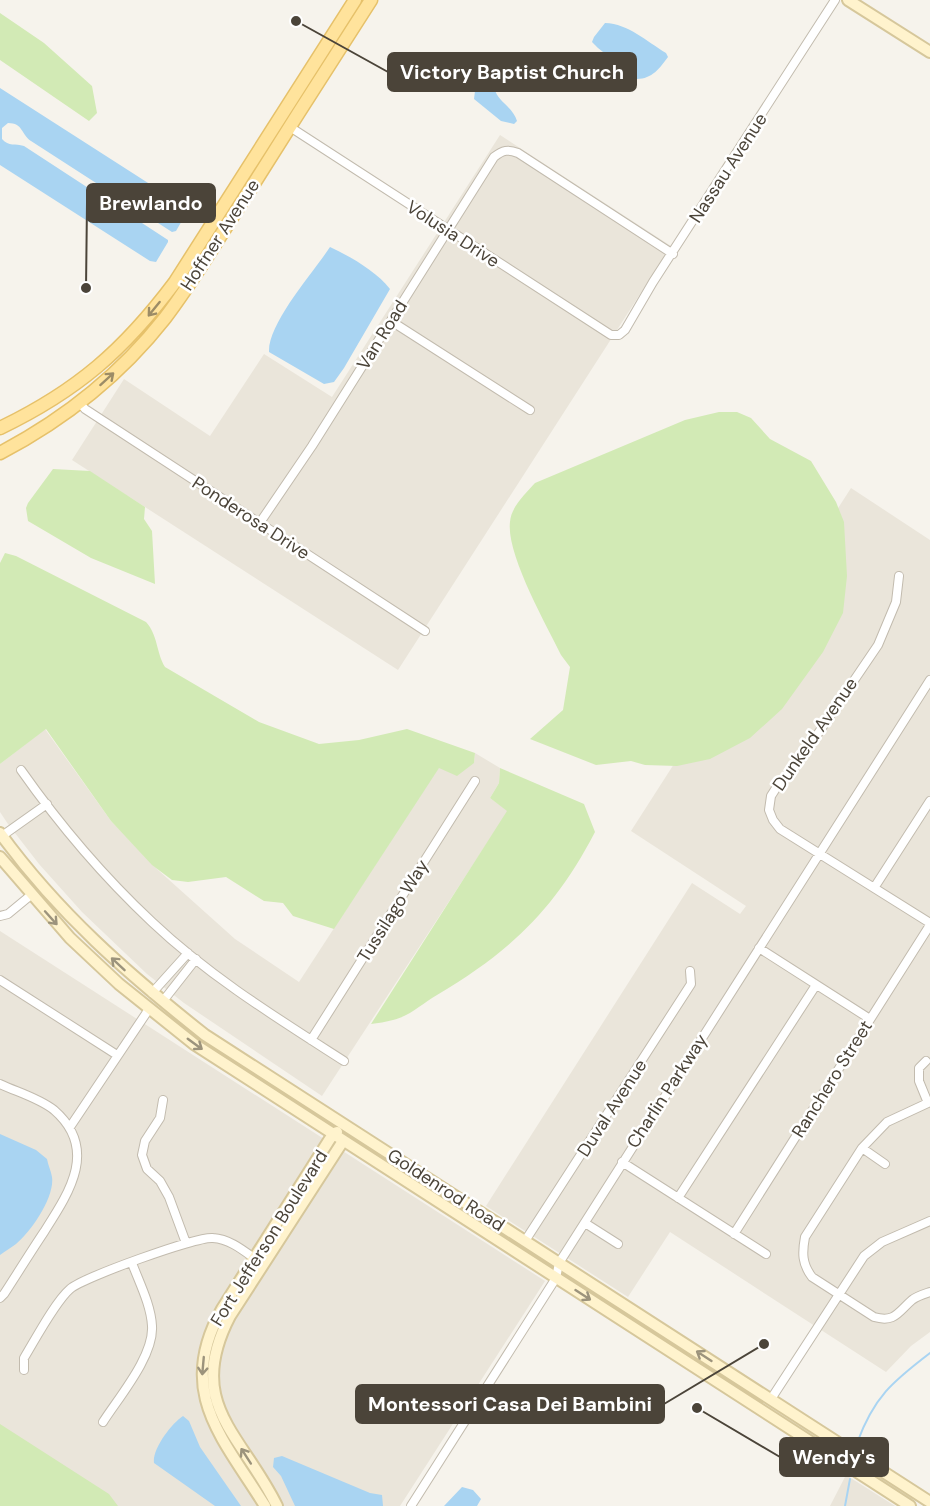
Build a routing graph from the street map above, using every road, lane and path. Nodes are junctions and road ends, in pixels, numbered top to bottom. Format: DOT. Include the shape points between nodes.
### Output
graph roads {
  1 [pos="355,0"];
  2 [pos="361,0"];
  3 [pos="370,0"];
  4 [pos="835,0"];
  5 [pos="848,0"];
  6 [pos="353,28"];
  7 [pos="930,52"];
  8 [pos="313,64"];
  9 [pos="290,127"];
  10 [pos="269,133"];
  11 [pos="237,209"];
  12 [pos="448,230"];
  13 [pos="673,254"];
  14 [pos="391,321"];
  15 [pos="619,335"];
  16 [pos="90,374"];
  17 [pos="79,402"];
  18 [pos="530,410"];
  19 [pos="2,425"];
  20 [pos="0,438"];
  21 [pos="26,439"];
  22 [pos="0,453"];
  23 [pos="259,524"];
  24 [pos="899,576"];
  25 [pos="425,631"];
  26 [pos="930,680"];
  27 [pos="21,770"];
  28 [pos="475,781"];
  29 [pos="930,801"];
  30 [pos="47,804"];
  31 [pos="1,835"];
  32 [pos="820,852"];
  33 [pos="0,857"];
  34 [pos="874,888"];
  35 [pos="31,895"];
  36 [pos="0,916"];
  37 [pos="930,924"];
  38 [pos="759,948"];
  39 [pos="188,953"];
  40 [pos="196,959"];
  41 [pos="173,969"];
  42 [pos="690,971"];
  43 [pos="182,977"];
  44 [pos="0,980"];
  45 [pos="816,985"];
  46 [pos="152,993"];
  47 [pos="163,1001"];
  48 [pos="148,1009"];
  49 [pos="870,1019"];
  50 [pos="311,1040"];
  51 [pos="117,1055"];
  52 [pos="344,1060"];
  53 [pos="926,1062"];
  54 [pos="230,1068"];
  55 [pos="0,1084"];
  56 [pos="163,1100"];
  57 [pos="929,1102"];
  58 [pos="345,1125"];
  59 [pos="70,1127"];
  60 [pos="333,1134"];
  61 [pos="344,1141"];
  62 [pos="371,1142"];
  63 [pos="862,1148"];
  64 [pos="622,1162"];
  65 [pos="885,1164"];
  66 [pos="678,1198"];
  67 [pos="930,1221"];
  68 [pos="585,1223"];
  69 [pos="734,1234"];
  70 [pos="525,1241"];
  71 [pos="186,1243"];
  72 [pos="618,1244"];
  73 [pos="766,1254"];
  74 [pos="254,1258"];
  75 [pos="132,1263"];
  76 [pos="559,1263"];
  77 [pos="264,1265"];
  78 [pos="556,1278"];
  79 [pos="930,1292"];
  80 [pos="839,1293"];
  81 [pos="0,1298"];
  82 [pos="24,1370"];
  83 [pos="705,1374"];
  84 [pos="771,1399"];
  85 [pos="762,1411"];
  86 [pos="103,1422"];
  87 [pos="823,1434"];
  88 [pos="930,1502"];
  89 [pos="264,1506"];
  90 [pos="277,1506"];
  91 [pos="411,1506"];
  92 [pos="910,1506"];
  1 -- 8 [label="main road, Hoffner Avenue"];
  2 -- 6 [label="main road" via="354,10"];
  3 -- 6 [label="main road, Hoffner Avenue"];
  4 -- 13 [label="street, Nassau Avenue"];
  5 -- 7 [label="main road"];
  6 -- 9 [label="main road, Hoffner Avenue"];
  8 -- 9 [label="main road" via="312,76 287,116"];
  8 -- 10 [label="main road, Hoffner Avenue"];
  9 -- 11 [label="main road, Hoffner Avenue"];
  9 -- 12 [label="street, Volusia Drive"];
  10 -- 11 [label="main road" via="271,144 238,196"];
  10 -- 16 [label="main road, Hoffner Avenue, one-way" via="162,300 122,346"];
  17 -- 11 [label="main road, Hoffner Avenue, one-way" via="128,359 163,320"];
  12 -- 13 [label="street, Van Road" via="494,157 506,150 518,153"];
  12 -- 14 [label="street, Van Road"];
  12 -- 15 [label="street, Volusia Drive" via="611,335"];
  13 -- 15 [label="street, Nassau Avenue"];
  14 -- 18 [label="street"];
  14 -- 23 [label="street, Van Road"];
  16 -- 19 [label="main road, Hoffner Avenue" via="50,402"];
  16 -- 21 [label="main road" via="84,384 39,417"];
  17 -- 21 [label="main road, Hoffner Avenue"];
  17 -- 23 [label="street, Ponderosa Drive"];
  19 -- 20 [label="main road"];
  21 -- 22 [label="main road, Hoffner Avenue"];
  23 -- 25 [label="street, Ponderosa Drive"];
  24 -- 32 [label="street, Dunkeld Avenue" via="896,602 878,645 798,764 771,796 769,810 780,828"];
  26 -- 32 [label="street, Charlin Parkway"];
  27 -- 30 [label="street"];
  28 -- 50 [label="street, Tussilago Way"];
  29 -- 34 [label="street"];
  30 -- 31 [label="street"];
  30 -- 39 [label="street" via="104,874"];
  46 -- 31 [label="main road, Goldenrod Road, one-way" via="78,927"];
  32 -- 34 [label="street, Dunkeld Avenue"];
  32 -- 38 [label="street, Charlin Parkway"];
  33 -- 35 [label="main road, Goldenrod Road"];
  34 -- 37 [label="street, Dunkeld Avenue"];
  35 -- 36 [label="street"];
  35 -- 48 [label="main road, Goldenrod Road, one-way" via="70,938"];
  37 -- 49 [label="street, Ranchero Street"];
  38 -- 45 [label="street"];
  38 -- 64 [label="street, Charlin Parkway"];
  39 -- 40 [label="street"];
  39 -- 41 [label="street"];
  40 -- 43 [label="street"];
  40 -- 50 [label="street"];
  41 -- 43 [label="street"];
  41 -- 46 [label="street"];
  42 -- 70 [label="street, Duval Avenue" via="691,984"];
  43 -- 47 [label="street"];
  44 -- 51 [label="street"];
  45 -- 49 [label="street"];
  45 -- 66 [label="street"];
  46 -- 47 [label="main road, Goldenrod Road"];
  47 -- 58 [label="main road, Goldenrod Road" via="205,1035"];
  48 -- 51 [label="street"];
  48 -- 54 [label="main road, Goldenrod Road, one-way"];
  49 -- 69 [label="street, Ranchero Street"];
  50 -- 52 [label="street"];
  51 -- 59 [label="street"];
  53 -- 57 [label="street" via="919,1068 919,1081"];
  54 -- 58 [label="main road" via="253,1076 331,1126"];
  54 -- 60 [label="main road, Goldenrod Road"];
  55 -- 59 [label="street" via="52,1109"];
  56 -- 71 [label="street" via="160,1118 142,1155 169,1197"];
  57 -- 63 [label="street" via="887,1122"];
  58 -- 62 [label="main road, Goldenrod Road"];
  59 -- 81 [label="street" via="77,1150 76,1170 67,1195"];
  60 -- 61 [label="main road, Goldenrod Road"];
  60 -- 62 [label="main road" via="347,1132"];
  60 -- 74 [label="main road, Fort Jefferson Boulevard"];
  61 -- 77 [label="main road, Fort Jefferson Boulevard"];
  61 -- 78 [label="main road, Goldenrod Road"];
  62 -- 70 [label="main road, Goldenrod Road"];
  63 -- 65 [label="street"];
  63 -- 80 [label="street" via="805,1237 802,1255 812,1277"];
  64 -- 66 [label="street"];
  64 -- 68 [label="street, Charlin Parkway"];
  66 -- 69 [label="street"];
  67 -- 80 [label="street" via="882,1242 864,1256"];
  68 -- 72 [label="street"];
  68 -- 76 [label="street, Charlin Parkway"];
  69 -- 73 [label="street"];
  70 -- 76 [label="main road, Goldenrod Road"];
  71 -- 74 [label="street" via="216,1238"];
  71 -- 75 [label="street"];
  74 -- 77 [label="street"];
  74 -- 89 [label="main road, Fort Jefferson Boulevard, one-way" via="213,1324 202,1383 214,1426"];
  75 -- 82 [label="street" via="69,1289 24,1358"];
  75 -- 86 [label="street" via="151,1316 152,1336 143,1359"];
  76 -- 78 [label="street, Charlin Parkway"];
  84 -- 76 [label="main road, Goldenrod Road, one-way"];
  90 -- 77 [label="main road, Fort Jefferson Boulevard, one-way" via="224,1420 213,1381 214,1354 223,1330"];
  78 -- 83 [label="main road, Goldenrod Road, one-way"];
  78 -- 91 [label="street, Charlin Parkway"];
  79 -- 80 [label="street" via="914,1298 895,1317 885,1320"];
  80 -- 84 [label="street"];
  83 -- 84 [label="main road" via="714,1373 754,1399"];
  83 -- 85 [label="main road, Goldenrod Road"];
  84 -- 87 [label="main road, Goldenrod Road"];
  85 -- 87 [label="main road" via="785,1414 816,1434"];
  85 -- 92 [label="main road, Goldenrod Road"];
  87 -- 88 [label="main road, Goldenrod Road"];
}
